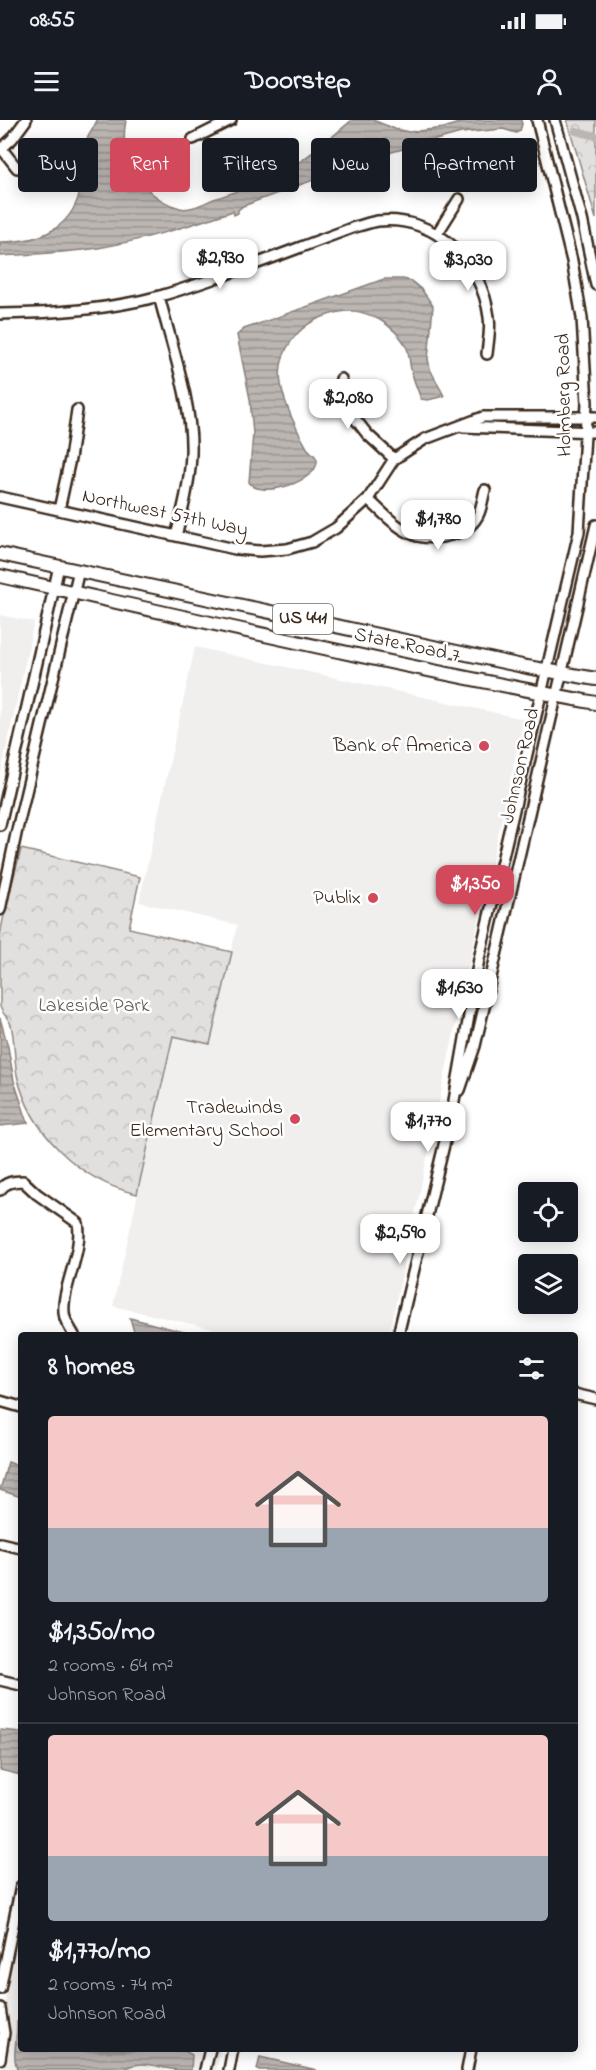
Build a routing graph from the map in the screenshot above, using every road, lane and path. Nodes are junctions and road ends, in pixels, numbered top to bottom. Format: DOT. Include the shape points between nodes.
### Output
graph roads {
  1 [pos="26,120"];
  2 [pos="231,120"];
  3 [pos="537,120"];
  4 [pos="555,120"];
  5 [pos="192,139"];
  6 [pos="1,150"];
  7 [pos="17,168"];
  8 [pos="459,199"];
  9 [pos="437,234"];
  10 [pos="596,285"];
  11 [pos="159,296"];
  12 [pos="0,314"];
  13 [pos="487,354"];
  14 [pos="341,379"];
  15 [pos="77,410"];
  16 [pos="591,417"];
  17 [pos="457,427"];
  18 [pos="591,432"];
  19 [pos="394,459"];
  20 [pos="485,490"];
  21 [pos="0,497"];
  22 [pos="368,500"];
  23 [pos="59,510"];
  24 [pos="596,525"];
  25 [pos="176,536"];
  26 [pos="0,554"];
  27 [pos="59,566"];
  28 [pos="79,570"];
  29 [pos="0,576"];
  30 [pos="54,588"];
  31 [pos="74,592"];
  32 [pos="546,670"];
  33 [pos="561,673"];
  34 [pos="596,679"];
  35 [pos="540,693"];
  36 [pos="556,696"];
  37 [pos="596,703"];
  38 [pos="0,825"];
  39 [pos="0,910"];
  40 [pos="475,981"];
  41 [pos="475,1046"];
  42 [pos="452,1112"];
  43 [pos="0,1190"];
  44 [pos="72,1332"];
  45 [pos="399,1332"];
  46 [pos="578,1395"];
  47 [pos="596,1399"];
  48 [pos="0,1401"];
  49 [pos="18,1406"];
  50 [pos="0,1544"];
  51 [pos="18,1547"];
  52 [pos="0,1680"];
  53 [pos="18,1684"];
  54 [pos="18,1901"];
  55 [pos="0,1989"];
  56 [pos="0,2008"];
  57 [pos="209,2052"];
  58 [pos="232,2052"];
  59 [pos="470,2052"];
  60 [pos="0,2059"];
  61 [pos="205,2070"];
  62 [pos="229,2070"];
  63 [pos="467,2070"];
  1 -- 6 [label="street"];
  2 -- 5 [label="street"];
  3 -- 16 [label="street, Holmberg Road" via="578,290"];
  4 -- 10 [label="street"];
  6 -- 7 [label="street"];
  8 -- 9 [label="street"];
  9 -- 11 [label="street" via="395,221 377,221"];
  9 -- 13 [label="street" via="466,259 477,276 490,319"];
  11 -- 12 [label="street" via="108,306"];
  11 -- 25 [label="street" via="183,389 191,452 189,484"];
  14 -- 19 [label="street" via="346,406 367,434"];
  15 -- 23 [label="street"];
  16 -- 17 [label="street, Northwest 57th Way" via="483,417"];
  16 -- 18 [label="street, Holmberg Road"];
  17 -- 18 [label="street, Northwest 57th Way"];
  17 -- 19 [label="street, Northwest 57th Way" via="425,439"];
  18 -- 32 [label="street, Holmberg Road" via="577,543"];
  19 -- 22 [label="street, Northwest 57th Way"];
  20 -- 22 [label="street" via="479,514 471,524 458,533 436,538 416,535 398,525"];
  21 -- 23 [label="street, Northwest 57th Way"];
  22 -- 25 [label="street, Northwest 57th Way" via="336,528 312,542 287,549 235,549"];
  23 -- 25 [label="street, Northwest 57th Way"];
  24 -- 33 [label="street"];
  26 -- 27 [label="main road, State Road 7 / US 441"];
  27 -- 28 [label="main road, State Road 7 / US 441"];
  27 -- 30 [label="street"];
  28 -- 31 [label="street"];
  28 -- 32 [label="main road, State Road 7 / US 441"];
  29 -- 30 [label="main road, State Road 7 / US 441"];
  30 -- 31 [label="main road, State Road 7 / US 441"];
  30 -- 38 [label="street"];
  31 -- 35 [label="main road, State Road 7 / US 441"];
  31 -- 39 [label="street"];
  32 -- 33 [label="main road, State Road 7 / US 441"];
  32 -- 35 [label="street, Johnson Road"];
  33 -- 34 [label="main road, State Road 7 / US 441"];
  33 -- 36 [label="street, Johnson Road"];
  35 -- 36 [label="main road, State Road 7 / US 441"];
  35 -- 40 [label="street, Johnson Road"];
  36 -- 37 [label="main road, State Road 7 / US 441"];
  36 -- 41 [label="street, Johnson Road"];
  40 -- 41 [label="street" via="479,990 471,1027"];
  40 -- 42 [label="street, Johnson Road"];
  41 -- 42 [label="street, Johnson Road"];
  42 -- 45 [label="street, Johnson Road"];
  43 -- 44 [label="street" via="13,1181 23,1181 78,1223 81,1236 64,1303"];
  46 -- 47 [label="street"];
  48 -- 49 [label="street"];
  50 -- 51 [label="street"];
  52 -- 53 [label="street"];
  54 -- 55 [label="street"];
  56 -- 60 [label="street" via="4,2033"];
  57 -- 61 [label="street"];
  58 -- 62 [label="street"];
  59 -- 63 [label="street"];
}
